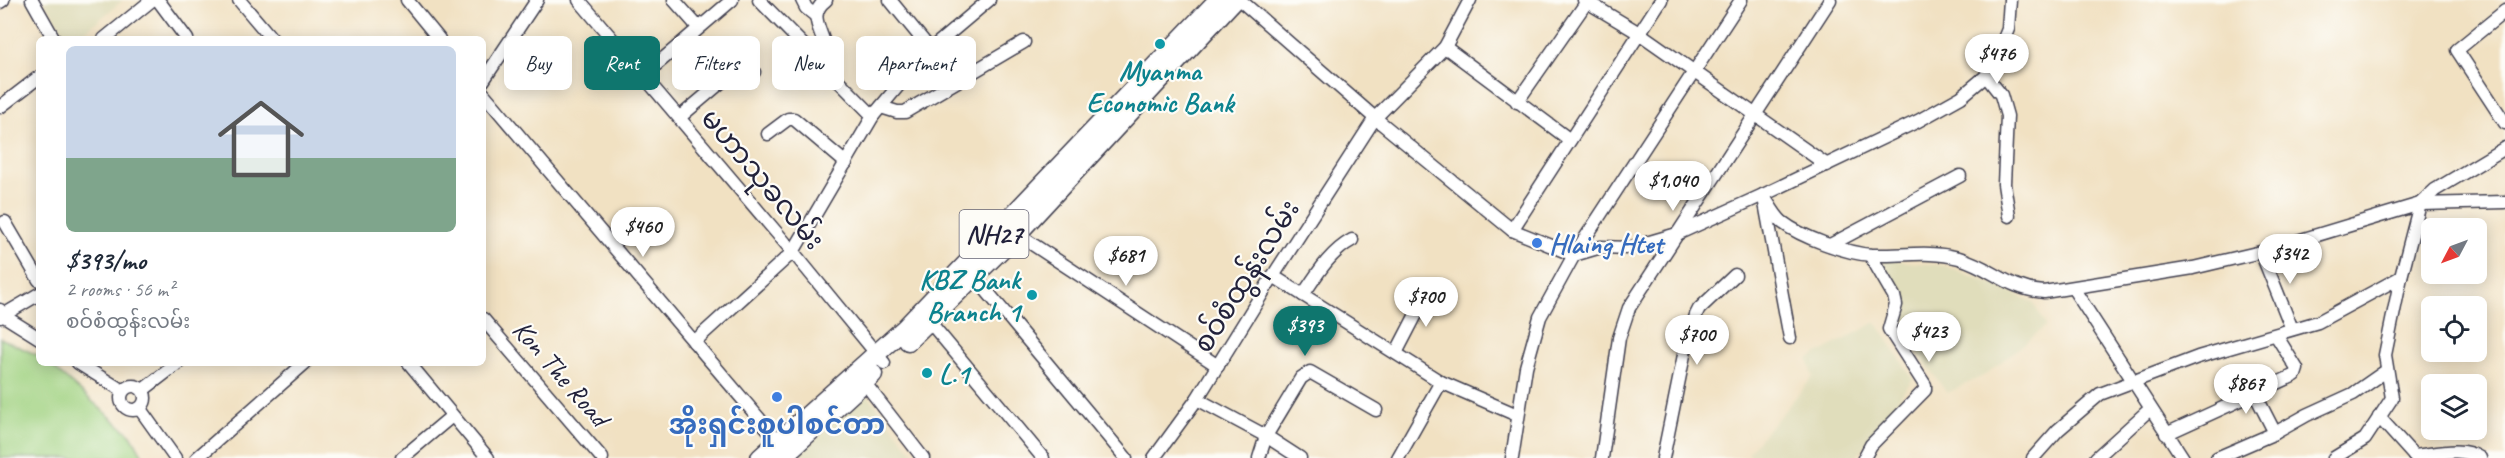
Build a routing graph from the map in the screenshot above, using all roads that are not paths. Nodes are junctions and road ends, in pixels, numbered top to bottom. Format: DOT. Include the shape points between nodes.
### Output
graph roads {
  1 [pos="32,0"];
  2 [pos="152,0"];
  3 [pos="158,0"];
  4 [pos="240,0"];
  5 [pos="407,0"];
  6 [pos="579,0"];
  7 [pos="674,0"];
  8 [pos="732,0"];
  9 [pos="759,0"];
  10 [pos="802,0"];
  11 [pos="826,0"];
  12 [pos="890,0"];
  13 [pos="1218,0"];
  14 [pos="1234,0"];
  15 [pos="1240,0"];
  16 [pos="1470,0"];
  17 [pos="1661,0"];
  18 [pos="1741,0"];
  19 [pos="1830,0"];
  20 [pos="2010,0"];
  21 [pos="535,1"];
  22 [pos="1585,1"];
  23 [pos="983,2"];
  24 [pos="2505,10"];
  25 [pos="816,16"];
  26 [pos="698,27"];
  27 [pos="1639,33"];
  28 [pos="52,36"];
  29 [pos="108,36"];
  30 [pos="185,36"];
  31 [pos="270,36"];
  32 [pos="437,36"];
  33 [pos="609,36"];
  34 [pos="794,36"];
  35 [pos="822,36"];
  36 [pos="918,36"];
  37 [pos="945,36"];
  38 [pos="1024,42"];
  39 [pos="1445,47"];
  40 [pos="660,61"];
  41 [pos="1693,72"];
  42 [pos="486,76"];
  43 [pos="1986,76"];
  44 [pos="36,79"];
  45 [pos="844,83"];
  46 [pos="656,90"];
  47 [pos="712,90"];
  48 [pos="895,90"];
  49 [pos="486,97"];
  50 [pos="1517,102"];
  51 [pos="0,107"];
  52 [pos="877,111"];
  53 [pos="1755,115"];
  54 [pos="680,117"];
  55 [pos="1375,118"];
  56 [pos="2505,123"];
  57 [pos="768,134"];
  58 [pos="1570,140"];
  59 [pos="2505,148"];
  60 [pos="846,163"];
  61 [pos="1827,165"];
  62 [pos="1960,176"];
  63 [pos="1764,195"];
  64 [pos="2505,202"];
  65 [pos="2420,204"];
  66 [pos="2009,216"];
  67 [pos="5,222"];
  68 [pos="1512,230"];
  69 [pos="1017,234"];
  70 [pos="1677,234"];
  71 [pos="1352,240"];
  72 [pos="1830,245"];
  73 [pos="793,252"];
  74 [pos="2260,252"];
  75 [pos="1574,255"];
  76 [pos="1870,255"];
  77 [pos="36,275"];
  78 [pos="1735,275"];
  79 [pos="1273,276"];
  80 [pos="975,277"];
  81 [pos="2401,277"];
  82 [pos="1432,288"];
  83 [pos="2073,288"];
  84 [pos="1303,295"];
  85 [pos="36,296"];
  86 [pos="1,314"];
  87 [pos="929,321"];
  88 [pos="486,323"];
  89 [pos="2292,329"];
  90 [pos="2276,334"];
  91 [pos="36,336"];
  92 [pos="1790,338"];
  93 [pos="694,342"];
  94 [pos="1396,353"];
  95 [pos="881,358"];
  96 [pos="83,366"];
  97 [pos="174,366"];
  98 [pos="302,366"];
  99 [pos="411,366"];
  100 [pos="1218,366"];
  101 [pos="2386,371"];
  102 [pos="864,382"];
  103 [pos="1441,382"];
  104 [pos="2134,382"];
  105 [pos="143,390"];
  106 [pos="123,391"];
  107 [pos="2254,394"];
  108 [pos="1197,399"];
  109 [pos="140,409"];
  110 [pos="2150,409"];
  111 [pos="1376,410"];
  112 [pos="1517,415"];
  113 [pos="452,416"];
  114 [pos="2379,417"];
  115 [pos="2275,433"];
  116 [pos="2166,434"];
  117 [pos="1266,436"];
  118 [pos="780,450"];
  119 [pos="2415,457"];
  120 [pos="175,458"];
  121 [pos="197,458"];
  122 [pos="402,458"];
  123 [pos="488,458"];
  124 [pos="602,458"];
  125 [pos="760,458"];
  126 [pos="923,458"];
  127 [pos="1043,458"];
  128 [pos="1126,458"];
  129 [pos="1154,458"];
  130 [pos="1259,458"];
  131 [pos="1300,458"];
  132 [pos="1398,458"];
  133 [pos="1512,458"];
  134 [pos="1602,458"];
  135 [pos="1663,458"];
  136 [pos="1864,458"];
  137 [pos="2033,458"];
  138 [pos="2096,458"];
  139 [pos="2183,458"];
  140 [pos="2217,458"];
  141 [pos="2334,458"];
  142 [pos="2480,458"];
  1 -- 28 [label="street"];
  2 -- 29 [label="street"];
  3 -- 30 [label="street"];
  4 -- 31 [label="street"];
  5 -- 32 [label="street"];
  6 -- 33 [label="street, မဟာသုခလမ်း"];
  7 -- 26 [label="street"];
  8 -- 26 [label="street"];
  9 -- 34 [label="street"];
  10 -- 25 [label="street"];
  11 -- 25 [label="street"];
  12 -- 36 [label="street"];
  13 -- 95 [label="highway, NH27" via="905,328"];
  14 -- 69 [label="highway, NH27"];
  15 -- 55 [label="street"];
  16 -- 39 [label="street, စဝ်စံထွန်းလမ်း"];
  17 -- 27 [label="street"];
  18 -- 41 [label="street"];
  19 -- 53 [label="street"];
  20 -- 43 [label="street" via="2008,28"];
  21 -- 42 [label="street"];
  22 -- 27 [label="street"];
  22 -- 50 [label="street"];
  23 -- 37 [label="street"];
  24 -- 56 [label="street" via="2457,50"];
  25 -- 35 [label="street"];
  26 -- 40 [label="street"];
  27 -- 41 [label="street"];
  27 -- 58 [label="street"];
  38 -- 52 [label="street" via="905,112"];
  39 -- 50 [label="street"];
  39 -- 55 [label="street, စဝ်စံထွန်းလမ်း"];
  41 -- 53 [label="street"];
  41 -- 75 [label="street"];
  43 -- 61 [label="street" via="1962,97"];
  43 -- 66 [label="street" via="2001,95 2007,117 2004,184"];
  44 -- 51 [label="street"];
  45 -- 52 [label="street"];
  46 -- 54 [label="street, မဟာသုခလမ်း"];
  47 -- 54 [label="street"];
  48 -- 52 [label="street"];
  49 -- 93 [label="street"];
  50 -- 58 [label="street"];
  52 -- 60 [label="street"];
  53 -- 61 [label="street"];
  53 -- 70 [label="street"];
  54 -- 73 [label="street, မဟာသုခလမ်း"];
  55 -- 68 [label="street"];
  55 -- 79 [label="street, စဝ်စံထွန်းလမ်း"];
  57 -- 60 [label="street" via="788,118 794,119"];
  58 -- 68 [label="street"];
  59 -- 65 [label="street" via="2435,190"];
  60 -- 73 [label="street"];
  61 -- 63 [label="street"];
  62 -- 72 [label="street"];
  63 -- 70 [label="street"];
  63 -- 72 [label="street" via="1780,220 1800,235"];
  63 -- 92 [label="street"];
  64 -- 65 [label="street"];
  65 -- 74 [label="street"];
  65 -- 81 [label="street"];
  67 -- 77 [label="street"];
  68 -- 75 [label="street"];
  69 -- 80 [label="highway, NH27"];
  69 -- 100 [label="street"];
  70 -- 75 [label="street" via="1629,248 1601,247"];
  70 -- 134 [label="street" via="1626,314"];
  71 -- 84 [label="street" via="1322,266"];
  72 -- 76 [label="street"];
  73 -- 93 [label="street"];
  73 -- 95 [label="street, မဟာသုခလမ်း"];
  74 -- 83 [label="street" via="2193,268"];
  74 -- 89 [label="street"];
  75 -- 112 [label="street" via="1540,317"];
  76 -- 83 [label="street" via="1918,253 1957,257 2024,290"];
  76 -- 136 [label="street" via="1894,296 1896,305 1889,329 1925,390 1871,445"];
  78 -- 135 [label="street" via="1696,315 1684,350"];
  79 -- 84 [label="street"];
  79 -- 100 [label="street, စဝ်စံထွန်းလမ်း"];
  80 -- 87 [label="highway, NH27"];
  80 -- 128 [label="street"];
  81 -- 89 [label="street" via="2318,322"];
  81 -- 101 [label="street" via="2385,355"];
  82 -- 94 [label="street"];
  83 -- 104 [label="street"];
  84 -- 94 [label="street"];
  85 -- 86 [label="street"];
  86 -- 91 [label="street"];
  87 -- 95 [label="highway, NH27"];
  87 -- 127 [label="street"];
  88 -- 124 [label="street, Kon The Road"];
  89 -- 90 [label="street"];
  90 -- 104 [label="street" via="2198,357"];
  90 -- 107 [label="street" via="2297,369 2295,375"];
  93 -- 118 [label="street"];
  94 -- 103 [label="street"];
  95 -- 102 [label="highway, NH27"];
  95 -- 118 [label="highway, NH27"];
  96 -- 106 [label="street"];
  97 -- 105 [label="street"];
  98 -- 121 [label="street"];
  99 -- 113 [label="street"];
  100 -- 108 [label="street, စဝ်စံထွန်းလမ်း"];
  101 -- 114 [label="street" via="2392,398"];
  101 -- 115 [label="street" via="2353,394"];
  102 -- 118 [label="highway, NH27"];
  102 -- 126 [label="street"];
  103 -- 112 [label="street"];
  103 -- 132 [label="street"];
  104 -- 110 [label="street"];
  104 -- 137 [label="street" via="2100,394"];
  105 -- 106 [label="street" via="133,385"];
  105 -- 109 [label="street" via="146,398"];
  106 -- 109 [label="street" via="124,406"];
  107 -- 115 [label="street"];
  107 -- 116 [label="street"];
  108 -- 117 [label="street"];
  108 -- 129 [label="street, စဝ်စံထွန်းလမ်း"];
  109 -- 120 [label="street"];
  110 -- 116 [label="street"];
  110 -- 138 [label="street"];
  111 -- 117 [label="street" via="1310,372 1301,378"];
  112 -- 133 [label="street"];
  113 -- 122 [label="street"];
  113 -- 123 [label="street"];
  114 -- 119 [label="street"];
  114 -- 141 [label="street" via="2365,439"];
  115 -- 140 [label="street"];
  116 -- 139 [label="street"];
  117 -- 130 [label="street"];
  117 -- 131 [label="street"];
  118 -- 125 [label="highway, NH27"];
  119 -- 142 [label="street" via="2459,451"];
}
